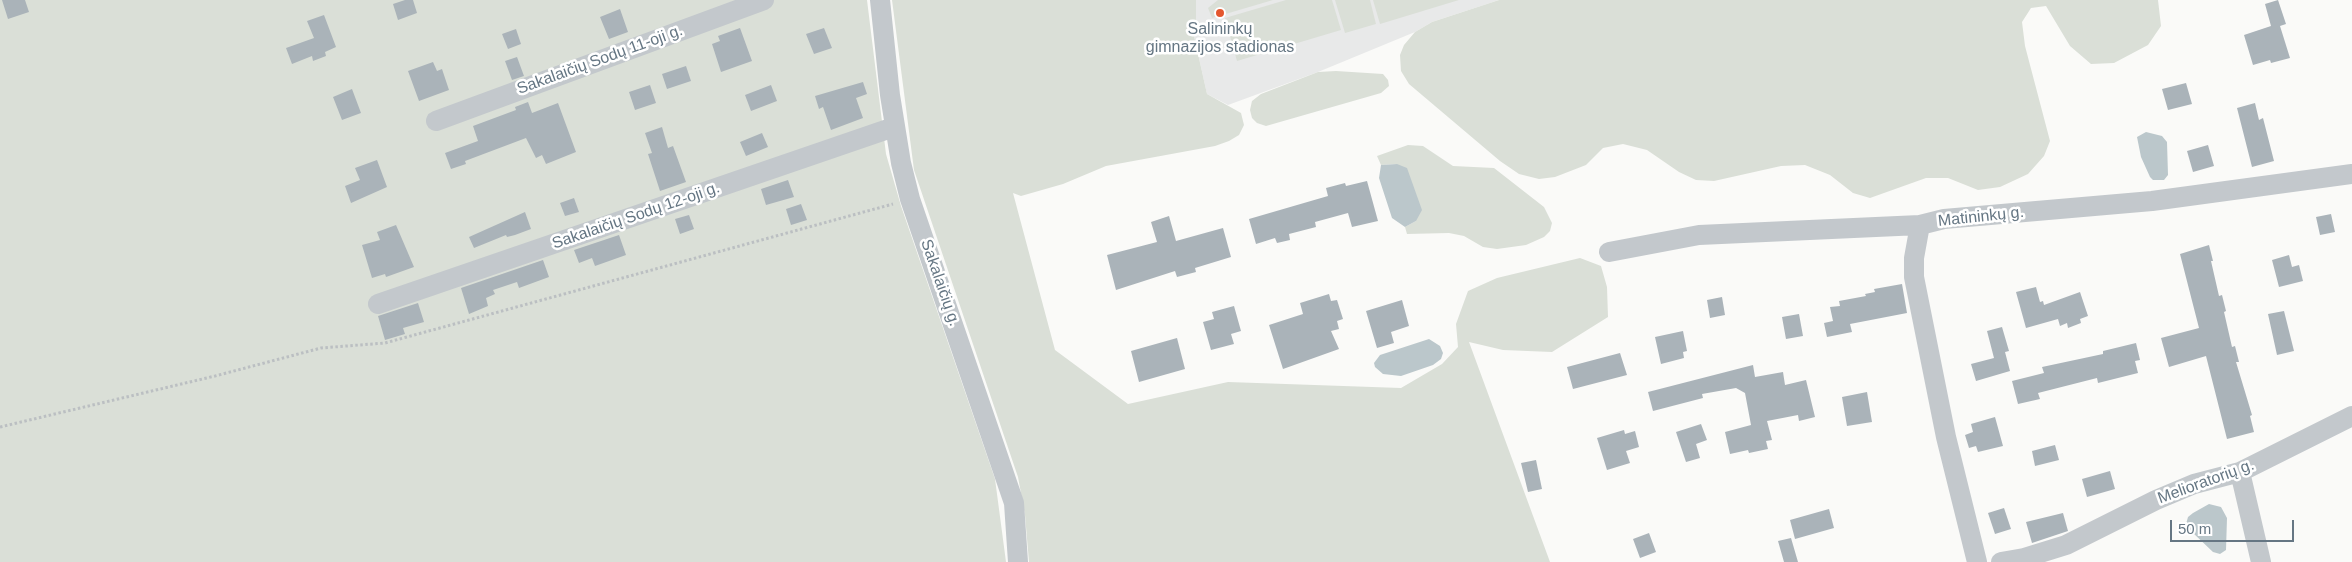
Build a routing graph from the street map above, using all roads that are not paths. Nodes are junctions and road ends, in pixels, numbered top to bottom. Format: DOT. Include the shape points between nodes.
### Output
graph roads {
  1 [pos="764,0"];
  2 [pos="880,0"];
  3 [pos="436,120"];
  4 [pos="894,127"];
  5 [pos="2352,174"];
  6 [pos="1920,225"];
  7 [pos="1609,252"];
  8 [pos="378,304"];
  9 [pos="2352,416"];
  10 [pos="2240,472"];
  11 [pos="1018,562"];
  12 [pos="1977,562"];
  13 [pos="2001,562"];
  14 [pos="2261,562"];
  1 -- 3 [label="street, Sakalaičių Sodų 11-oji g."];
  2 -- 4 [label="street, Sakalaičių g."];
  4 -- 8 [label="street, Sakalaičių Sodų 12-oji g."];
  4 -- 11 [label="street, Sakalaičių g." via="910,199 1014,503"];
  5 -- 6 [label="street, Matininkų g." via="2152,200 1944,219"];
  6 -- 7 [label="street, Matininkų g." via="1700,235"];
  6 -- 12 [label="street" via="1914,277 1946,437"];
  9 -- 10 [label="street, Melioratorių g."];
  10 -- 13 [label="street, Melioratorių g." via="2177,490 2066,545"];
  10 -- 14 [label="street"];
}
